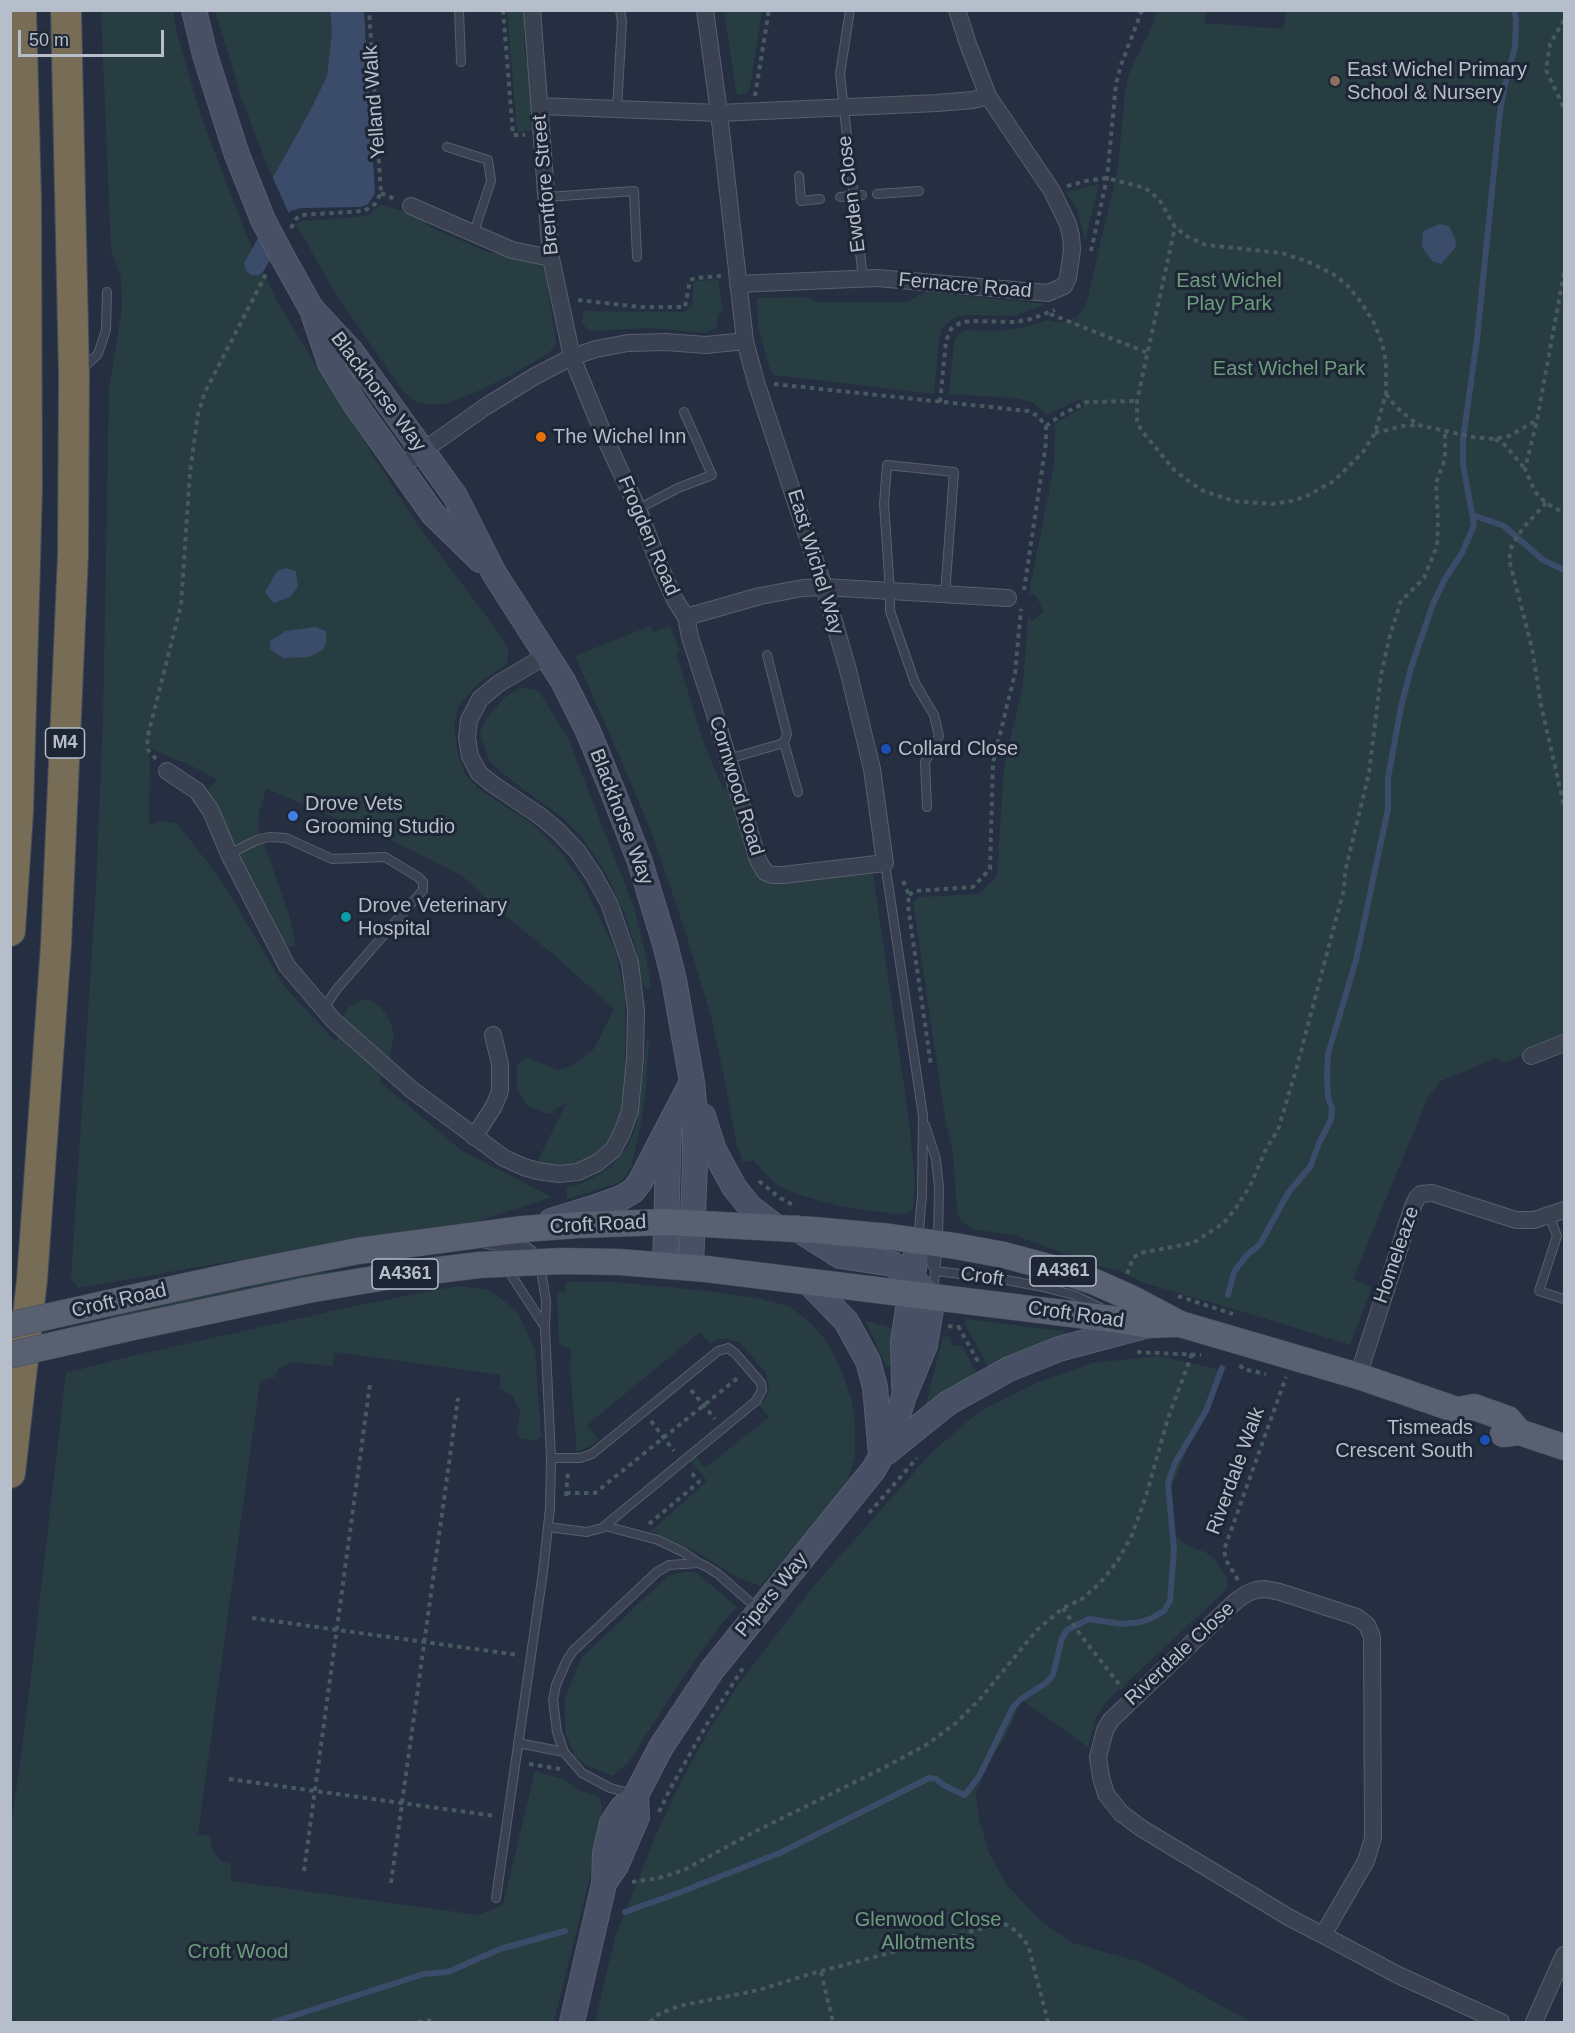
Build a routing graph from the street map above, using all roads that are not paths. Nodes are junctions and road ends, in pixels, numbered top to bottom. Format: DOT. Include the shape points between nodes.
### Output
graph roads {
  1 [pos="21,10"];
  2 [pos="66,10"];
  3 [pos="194,10"];
  4 [pos="459,10"];
  5 [pos="532,10"];
  6 [pos="620,10"];
  7 [pos="705,10"];
  8 [pos="850,10"];
  9 [pos="957,10"];
  10 [pos="461,62"];
  11 [pos="988,96"];
  12 [pos="540,106"];
  13 [pos="843,108"];
  14 [pos="617,110"];
  15 [pos="719,113"];
  16 [pos="447,147"];
  17 [pos="799,176"];
  18 [pos="919,191"];
  19 [pos="877,194"];
  20 [pos="857,196"];
  21 [pos="547,197"];
  22 [pos="840,198"];
  23 [pos="820,199"];
  24 [pos="411,206"];
  25 [pos="474,232"];
  26 [pos="637,257"];
  27 [pos="551,258"];
  28 [pos="738,279"];
  29 [pos="862,279"];
  30 [pos="107,292"];
  31 [pos="311,308"];
  32 [pos="745,341"];
  33 [pos="572,357"];
  34 [pos="74,375"];
  35 [pos="684,412"];
  36 [pos="423,451"];
  37 [pos="400,467"];
  38 [pos="638,509"];
  39 [pos="494,573"];
  40 [pos="824,587"];
  41 [pos="890,591"];
  42 [pos="945,595"];
  43 [pos="1008,598"];
  44 [pos="686,617"];
  45 [pos="547,655"];
  46 [pos="767,655"];
  47 [pos="784,743"];
  48 [pos="727,759"];
  49 [pos="167,771"];
  50 [pos="798,792"];
  51 [pos="927,807"];
  52 [pos="229,854"];
  53 [pos="885,863"];
  54 [pos="10,931"];
  55 [pos="323,1010"];
  56 [pos="492,1035"];
  57 [pos="1563,1049"];
  58 [pos="1530,1056"];
  59 [pos="692,1082"];
  60 [pos="922,1116"];
  61 [pos="669,1126"];
  62 [pos="474,1137"];
  63 [pos="1557,1212"];
  64 [pos="790,1221"];
  65 [pos="666,1222"];
  66 [pos="693,1223"];
  67 [pos="523,1229"];
  68 [pos="452,1238"];
  69 [pos="928,1242"];
  70 [pos="539,1261"];
  71 [pos="504,1264"];
  72 [pos="665,1265"];
  73 [pos="691,1268"];
  74 [pos="936,1270"];
  75 [pos="807,1281"];
  76 [pos="918,1291"];
  77 [pos="1564,1299"];
  78 [pos="1180,1323"];
  79 [pos="1138,1324"];
  80 [pos="10,1325"];
  81 [pos="545,1327"];
  82 [pos="10,1355"];
  83 [pos="1358,1376"];
  84 [pos="904,1396"];
  85 [pos="1564,1447"];
  86 [pos="882,1457"];
  87 [pos="551,1458"];
  88 [pos="10,1473"];
  89 [pos="605,1526"];
  90 [pos="548,1527"];
  91 [pos="699,1563"];
  92 [pos="759,1611"];
  93 [pos="518,1743"];
  94 [pos="564,1752"];
  95 [pos="636,1795"];
  96 [pos="496,1898"];
  97 [pos="1323,1935"];
  98 [pos="1564,1955"];
  99 [pos="572,2022"];
  100 [pos="1501,2022"];
  101 [pos="1534,2022"];
  1 -- 54 [label="highway, M4" via="27,489 18,812"];
  2 -- 34 [label="highway, M4"];
  3 -- 31 [label="main road, Blackhorse Way, bridge" via="236,152 264,220"];
  4 -- 10 [label="lane"];
  5 -- 12 [label="street, Brentfore Street"];
  6 -- 14 [label="lane"];
  7 -- 15 [label="street, East Wichel Way"];
  8 -- 13 [label="lane, Ewden Close" via="840,74"];
  9 -- 11 [label="street, Fernacre Road"];
  11 -- 13 [label="street, Ewden Close"];
  11 -- 29 [label="street, Fernacre Road" via="1052,191 1068,224 1072,243 1064,286 1048,293"];
  12 -- 14 [label="street, Ewden Close"];
  12 -- 21 [label="street, Brentfore Street"];
  13 -- 15 [label="street, Ewden Close"];
  13 -- 20 [label="lane, Ewden Close"];
  14 -- 15 [label="street, Ewden Close"];
  15 -- 28 [label="street, East Wichel Way"];
  16 -- 25 [label="lane" via="488,160 491,181"];
  17 -- 23 [label="lane" via="801,201"];
  18 -- 19 [label="lane"];
  20 -- 22 [label="lane"];
  20 -- 29 [label="lane, Ewden Close"];
  21 -- 26 [label="lane" via="634,191"];
  21 -- 27 [label="street, Brentfore Street"];
  24 -- 25 [label="street"];
  25 -- 27 [label="street" via="512,250"];
  27 -- 33 [label="street, Brentfore Street"];
  28 -- 29 [label="street, Fernacre Road"];
  28 -- 32 [label="street, East Wichel Way"];
  30 -- 34 [label="lane" via="106,330 98,354"];
  31 -- 36 [label="main road, Blackhorse Way" via="351,351"];
  31 -- 37 [label="main road, Blackhorse Way" via="334,369"];
  32 -- 33 [label="street" via="605,346"];
  32 -- 40 [label="street, East Wichel Way"];
  33 -- 36 [label="street" via="528,380"];
  33 -- 38 [label="street, Frogden Road"];
  34 -- 88 [label="highway, M4" via="74,555 56,945 32,1280"];
  35 -- 38 [label="lane" via="712,475"];
  36 -- 37 [label="street"];
  36 -- 39 [label="main road, Blackhorse Way" via="455,496"];
  37 -- 39 [label="main road, Blackhorse Way" via="438,519"];
  38 -- 44 [label="street, Frogden Road" via="661,569"];
  39 -- 45 [label="main road, Blackhorse Way"];
  40 -- 41 [label="street"];
  40 -- 44 [label="street, Frogden Road" via="760,596"];
  40 -- 53 [label="street, East Wichel Way" via="867,745"];
  41 -- 42 [label="street"];
  41 -- 42 [label="lane" via="884,504 887,465 954,472"];
  41 -- 51 [label="lane" via="890,611 897,634 915,683 934,715 939,736 925,762"];
  42 -- 43 [label="street"];
  44 -- 48 [label="street, Cornwood Road"];
  45 -- 59 [label="main road, Blackhorse Way" via="588,731 640,862 674,980"];
  45 -- 62 [label="street" via="480,699 469,720 468,747 479,773 540,816 578,852 609,903 630,963 636,999 632,1098 627,1124 613,1150 578,1172 559,1174 524,1167"];
  46 -- 47 [label="lane" via="787,734"];
  47 -- 48 [label="lane"];
  47 -- 50 [label="lane"];
  48 -- 53 [label="street, Cornwood Road" via="765,872 783,875"];
  49 -- 52 [label="street" via="197,791 211,811"];
  52 -- 55 [label="street" via="287,966"];
  52 -- 55 [label="lane" via="263,838 286,838 332,859 385,857 423,882 423,890"];
  53 -- 60 [label="lane, East Wichel Way"];
  55 -- 62 [label="street" via="412,1090"];
  56 -- 62 [label="street" via="500,1064 500,1091"];
  57 -- 58 [label="street"];
  59 -- 61 [label="main road"];
  59 -- 64 [label="main road" via="714,1150 734,1187 750,1207"];
  59 -- 66 [label="main road, Blackhorse Way" via="696,1127"];
  60 -- 69 [label="lane, East Wichel Way" via="922,1195"];
  60 -- 69 [label="lane, East Wichel Way" via="938,1170 939,1203"];
  61 -- 65 [label="main road"];
  61 -- 67 [label="main road" via="631,1193 596,1208"];
  63 -- 77 [label="lane, Homeleaze" via="1557,1236 1539,1291"];
  63 -- 83 [label="street, Homeleaze" via="1534,1220 1516,1220 1432,1193 1421,1194"];
  64 -- 66 [label="main road, Croft Road / A4361"];
  64 -- 69 [label="main road, Croft Road / A4361"];
  64 -- 76 [label="main road" via="840,1256 891,1263"];
  65 -- 66 [label="main road, Croft Road / A4361"];
  65 -- 67 [label="main road, Croft Road / A4361"];
  65 -- 72 [label="main road"];
  66 -- 73 [label="main road, Blackhorse Way"];
  67 -- 68 [label="main road, Croft Road / A4361"];
  68 -- 70 [label="lane" via="507,1248 527,1247"];
  68 -- 80 [label="main road, Croft Road / A4361, bridge" via="246,1273"];
  69 -- 74 [label="lane, Croft"];
  69 -- 74 [label="lane, Croft"];
  69 -- 76 [label="main road"];
  69 -- 78 [label="main road, Croft Road / A4361" via="1056,1269 1095,1282"];
  70 -- 71 [label="main road, Croft Road / A4361"];
  70 -- 72 [label="main road, Croft Road / A4361"];
  70 -- 81 [label="lane" via="545,1287"];
  71 -- 81 [label="lane"];
  71 -- 82 [label="main road, Croft Road / A4361, bridge" via="319,1288"];
  72 -- 73 [label="main road, Croft Road / A4361"];
  73 -- 75 [label="main road, Croft Road / A4361"];
  74 -- 76 [label="lane, Croft"];
  74 -- 79 [label="lane, Croft" via="1043,1287 1083,1299"];
  75 -- 76 [label="main road, Croft Road / A4361"];
  75 -- 86 [label="main road" via="846,1321 868,1361 875,1387"];
  76 -- 79 [label="main road, Croft Road / A4361"];
  76 -- 84 [label="main road, Pipers Way" via="903,1342"];
  76 -- 84 [label="main road, Pipers Way" via="929,1323 923,1353"];
  78 -- 79 [label="main road, Croft Road / A4361"];
  78 -- 83 [label="main road, Croft Road / A4361" via="1290,1368"];
  79 -- 86 [label="main road" via="1009,1369 948,1403"];
  81 -- 87 [label="lane"];
  83 -- 85 [label="main road, Croft Road / A4361" via="1457,1410 1469,1423 1502,1435 1519,1432"];
  84 -- 86 [label="main road, Pipers Way"];
  86 -- 92 [label="main road, Pipers Way"];
  87 -- 89 [label="lane" via="592,1454 718,1351 728,1348 761,1383 756,1401"];
  87 -- 90 [label="lane"];
  89 -- 90 [label="lane" via="594,1532"];
  89 -- 91 [label="lane" via="667,1544"];
  90 -- 93 [label="lane"];
  91 -- 92 [label="lane" via="718,1574"];
  91 -- 94 [label="lane" via="662,1568 573,1651 553,1700 555,1724"];
  92 -- 95 [label="main road, Pipers Way" via="701,1686 661,1747"];
  93 -- 94 [label="lane"];
  93 -- 96 [label="lane"];
  94 -- 95 [label="lane" via="592,1779"];
  95 -- 99 [label="main road, Pipers Way" via="612,1823 605,1853 604,1884"];
  97 -- 97 [label="street, Riverdale Close" via="1366,1861 1373,1838 1372,1637 1357,1617 1266,1589 1236,1601 1112,1720 1105,1730 1098,1757 1101,1777 1106,1794 1121,1813"];
  97 -- 100 [label="street, Riverdale Close" via="1398,1975"];
  98 -- 101 [label="street"];
}
